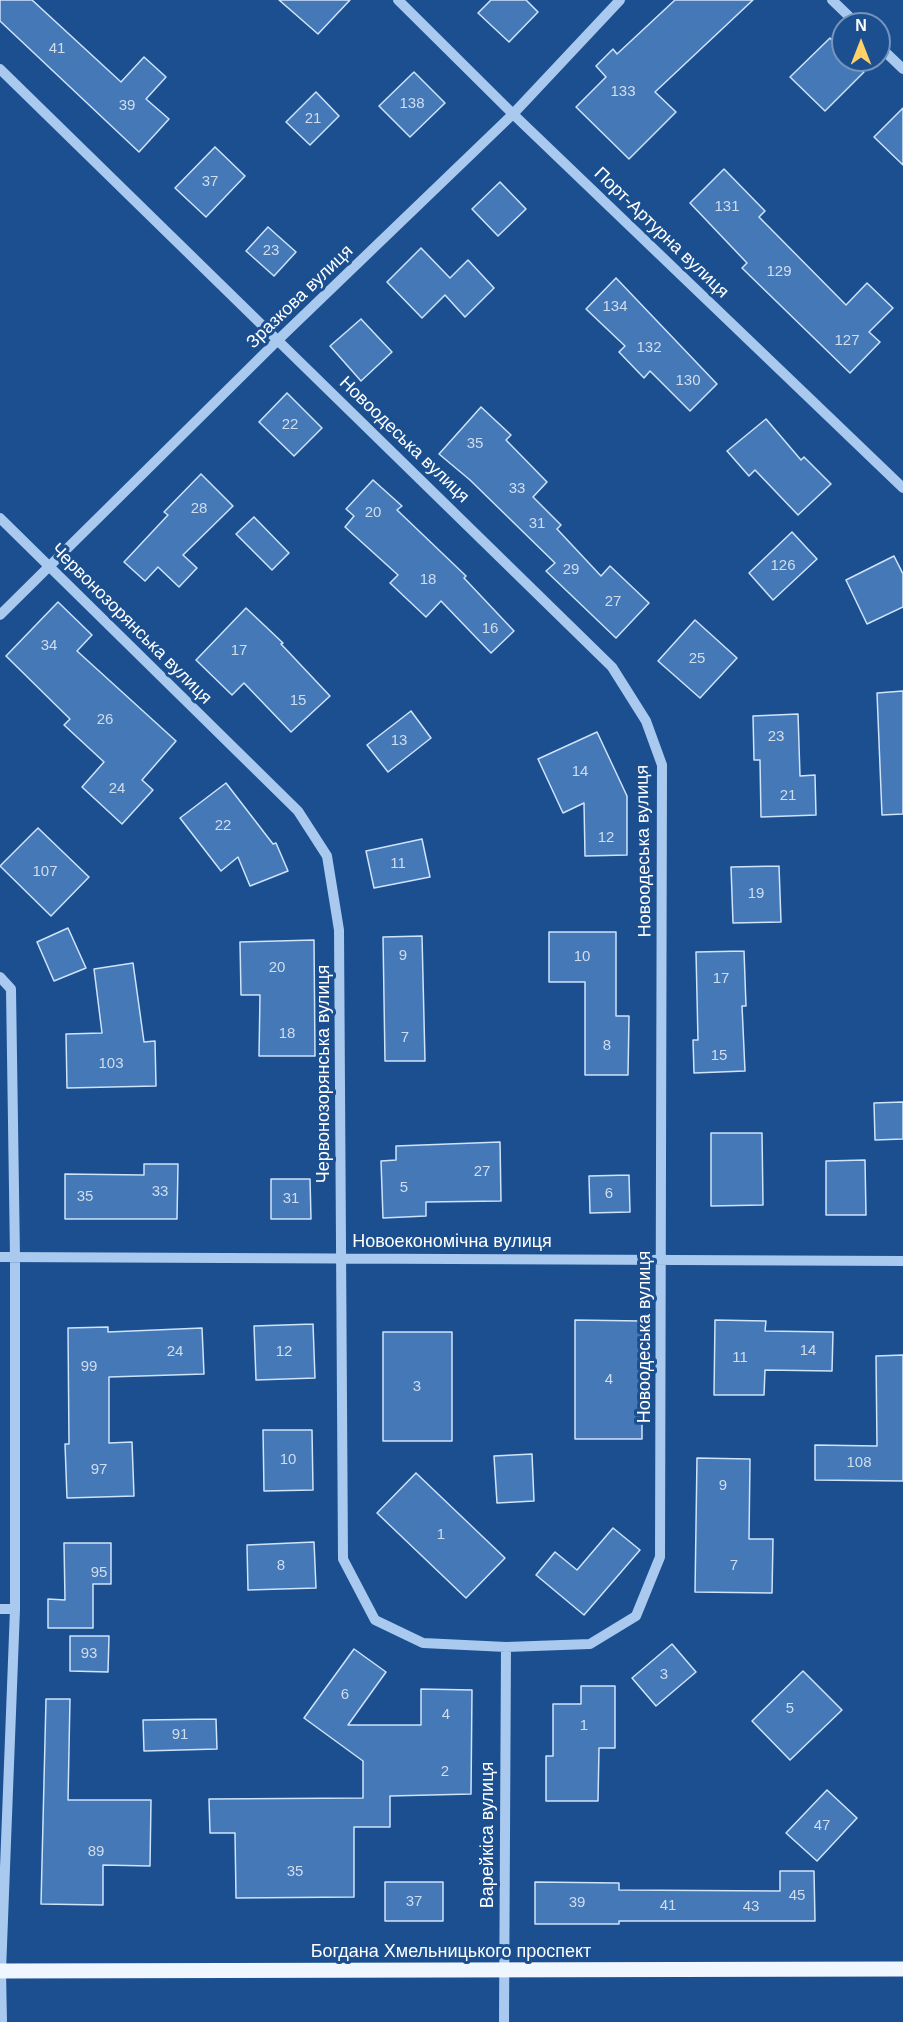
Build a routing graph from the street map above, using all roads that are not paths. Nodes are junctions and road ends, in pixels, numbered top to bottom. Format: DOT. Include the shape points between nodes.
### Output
graph roads {
  1 [pos="398,0"];
  2 [pos="620,0"];
  3 [pos="832,0"];
  4 [pos="844,12"];
  5 [pos="891,58"];
  6 [pos="0,69"];
  7 [pos="903,69"];
  8 [pos="513,114"];
  9 [pos="278,340"];
  10 [pos="903,488"];
  11 [pos="0,518"];
  12 [pos="48,565"];
  13 [pos="0,615"];
  14 [pos="0,977"];
  15 [pos="0,1257"];
  16 [pos="15,1257"];
  17 [pos="342,1257"];
  18 [pos="662,1259"];
  19 [pos="903,1261"];
  20 [pos="0,1609"];
  21 [pos="15,1609"];
  22 [pos="506,1647"];
  23 [pos="903,1969"];
  24 [pos="1,1971"];
  25 [pos="503,1971"];
  26 [pos="2,2022"];
  27 [pos="504,2022"];
  1 -- 8 [label="street, Порт-Артурна вулиця"];
  2 -- 8 [label="street, Зразкова вулиця"];
  3 -- 4 [label="street"];
  5 -- 7 [label="street"];
  6 -- 9 [label="street, Новоодеська вулиця"];
  8 -- 9 [label="street, Зразкова вулиця"];
  8 -- 10 [label="street, Порт-Артурна вулиця"];
  9 -- 12 [label="street, Зразкова вулиця"];
  9 -- 18 [label="street, Новоодеська вулиця" via="612,667 646,721 662,765"];
  11 -- 12 [label="street, Червонозорянська вулиця"];
  12 -- 13 [label="street, Зразкова вулиця"];
  12 -- 17 [label="street, Червонозорянська вулиця" via="297,812 327,856 339,930"];
  14 -- 16 [label="street" via="12,989"];
  15 -- 16 [label="street, Новоекономічна вулиця"];
  16 -- 17 [label="street, Новоекономічна вулиця"];
  16 -- 21 [label="street"];
  17 -- 18 [label="street, Новоекономічна вулиця"];
  17 -- 22 [label="street, Червонозорянська вулиця" via="343,1559 375,1620 423,1643"];
  18 -- 19 [label="street, Новоекономічна вулиця"];
  18 -- 22 [label="street, Новоодеська вулиця" via="660,1557 636,1617 590,1644"];
  20 -- 21 [label="street"];
  21 -- 24 [label="street"];
  22 -- 25 [label="street, Варейкіса вулиця"];
  23 -- 25 [label="main road, Богдана Хмельницького проспект"];
  24 -- 25 [label="main road, Богдана Хмельницького проспект"];
  24 -- 26 [label="street"];
  25 -- 27 [label="street, Варейкіса вулиця"];
}
